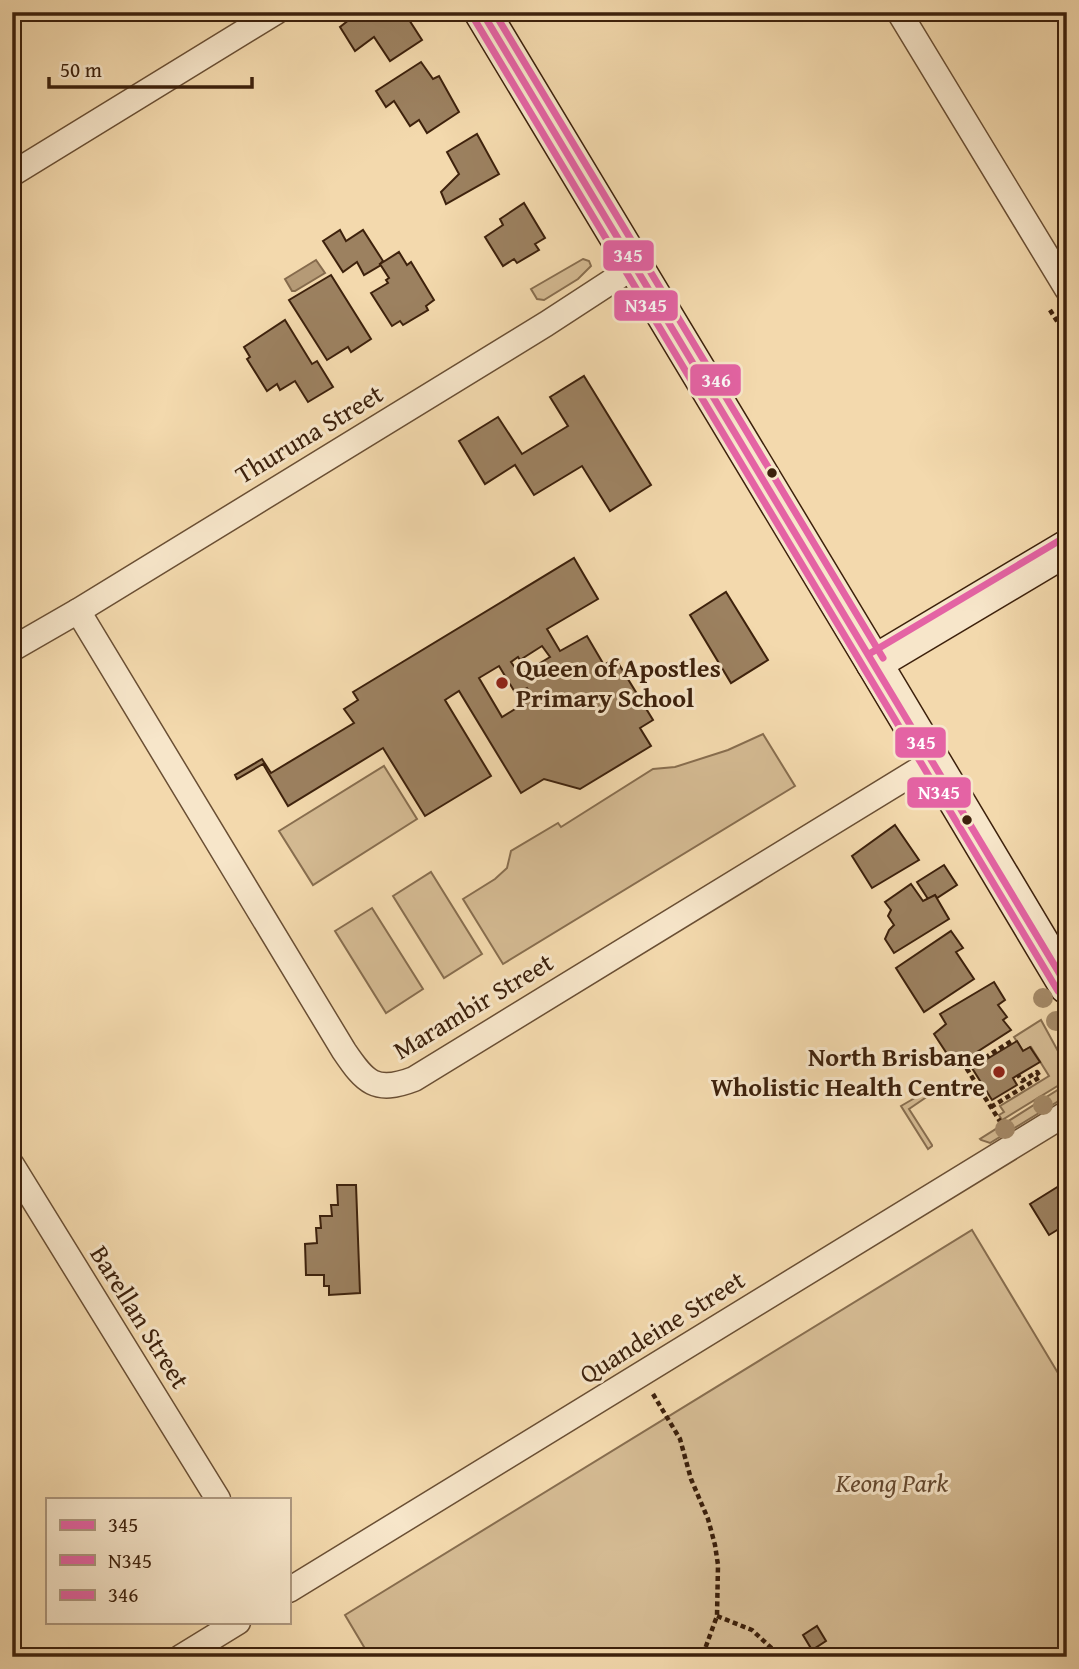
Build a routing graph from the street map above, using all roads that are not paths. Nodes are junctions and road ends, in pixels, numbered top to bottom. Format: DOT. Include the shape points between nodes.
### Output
graph roads {
  1 [pos="276,12"];
  2 [pos="482,12"];
  3 [pos="900,12"];
  4 [pos="12,174"];
  5 [pos="635,266"];
  6 [pos="1067,289"];
  7 [pos="1067,548"];
  8 [pos="78,611"];
  9 [pos="12,649"];
  10 [pos="874,663"];
  11 [pos="933,761"];
  12 [pos="1067,986"];
  13 [pos="1067,1113"];
  14 [pos="12,1165"];
  15 [pos="217,1498"];
  16 [pos="290,1589"];
  17 [pos="235,1624"];
  18 [pos="181,1657"];
  1 -- 4 [label="street"];
  2 -- 5 [label="main road"];
  3 -- 6 [label="street"];
  5 -- 8 [label="street, Thuruna Street"];
  5 -- 10 [label="main road"];
  7 -- 10 [label="main road"];
  8 -- 9 [label="street, Thuruna Street"];
  8 -- 11 [label="street, Marambir Street" via="344,1051 361,1074 379,1086 390,1087 421,1075"];
  10 -- 11 [label="main road"];
  11 -- 12 [label="main road"];
  13 -- 16 [label="street, Quandeine Street"];
  14 -- 15 [label="street, Barellan Street"];
  17 -- 18 [label="street"];
}
